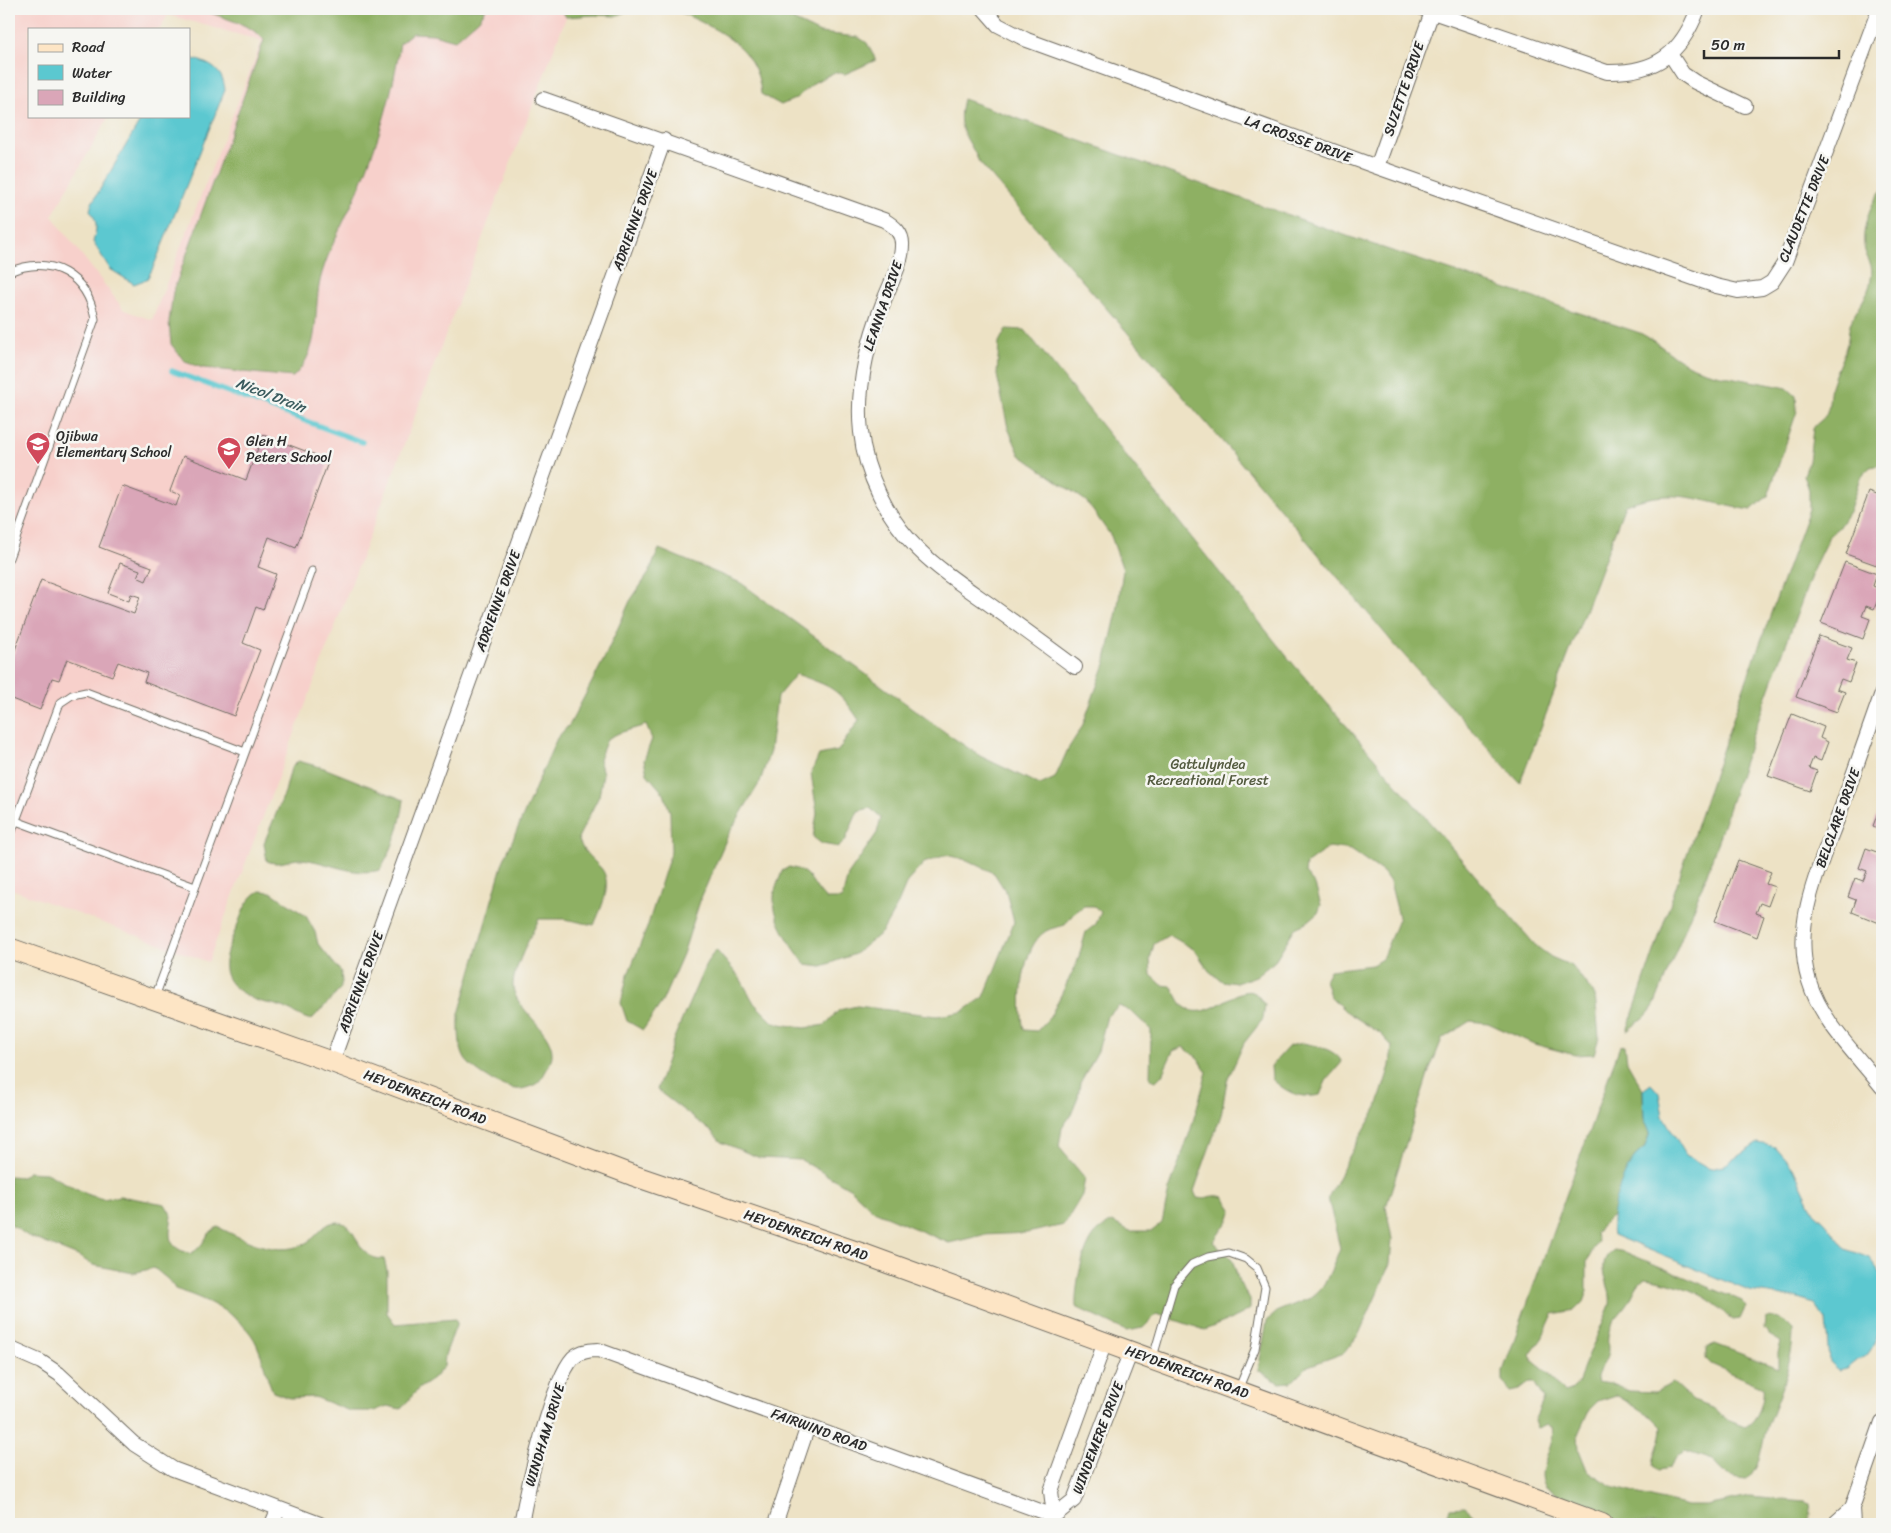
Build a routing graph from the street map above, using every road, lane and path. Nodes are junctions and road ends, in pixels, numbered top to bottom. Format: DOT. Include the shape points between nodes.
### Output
graph roads {
  1 [pos="1698,9"];
  2 [pos="1879,9"];
  3 [pos="1428,10"];
  4 [pos="986,12"];
  5 [pos="1670,54"];
  6 [pos="543,99"];
  7 [pos="1745,106"];
  8 [pos="664,140"];
  9 [pos="1377,167"];
  10 [pos="1616,252"];
  11 [pos="9,272"];
  12 [pos="9,558"];
  13 [pos="312,571"];
  14 [pos="1075,666"];
  15 [pos="1882,693"];
  16 [pos="245,752"];
  17 [pos="16,821"];
  18 [pos="9,839"];
  19 [pos="196,887"];
  20 [pos="9,948"];
  21 [pos="154,1000"];
  22 [pos="332,1062"];
  23 [pos="1882,1087"];
  24 [pos="1105,1342"];
  25 [pos="9,1348"];
  26 [pos="582,1352"];
  27 [pos="1131,1352"];
  28 [pos="1152,1360"];
  29 [pos="1238,1391"];
  30 [pos="1882,1422"];
  31 [pos="808,1426"];
  32 [pos="1852,1508"];
  33 [pos="278,1510"];
  34 [pos="1053,1520"];
  35 [pos="272,1524"];
  36 [pos="320,1524"];
  37 [pos="521,1524"];
  38 [pos="775,1524"];
  39 [pos="1602,1524"];
  40 [pos="1834,1524"];
  41 [pos="1853,1524"];
  1 -- 5 [label="street" via="1681,43"];
  2 -- 10 [label="street, CLAUDETTE DRIVE" via="1786,262 1772,282 1762,288 1738,291"];
  3 -- 5 [label="street" via="1607,72 1645,69"];
  3 -- 9 [label="street, SUZETTE DRIVE"];
  4 -- 9 [label="street, LA CROSSE DRIVE" via="998,25 1027,40"];
  5 -- 7 [label="street" via="1683,74"];
  6 -- 8 [label="street, LEANNA DRIVE"];
  8 -- 14 [label="street, LEANNA DRIVE" via="894,226 903,245 874,324 862,372 860,397 861,433 879,490 897,524 917,549"];
  8 -- 22 [label="street, ADRIENNE DRIVE"];
  9 -- 10 [label="street, LA CROSSE DRIVE"];
  11 -- 12 [label="lane" via="23,266 42,266 74,276 92,302 95,319"];
  13 -- 16 [label="lane"];
  15 -- 23 [label="street, BELCLARE DRIVE" via="1813,886 1803,944 1809,982 1824,1014"];
  16 -- 17 [label="lane" via="86,692 72,695 60,703"];
  16 -- 19 [label="lane"];
  17 -- 18 [label="lane"];
  17 -- 19 [label="lane"];
  19 -- 21 [label="lane"];
  20 -- 21 [label="street, HEYDENREICH ROAD"];
  21 -- 22 [label="street, HEYDENREICH ROAD"];
  22 -- 24 [label="street, HEYDENREICH ROAD" via="632,1175"];
  24 -- 27 [label="street, HEYDENREICH ROAD"];
  24 -- 34 [label="street, WINDEMERE DRIVE" via="1051,1491"];
  25 -- 33 [label="street" via="60,1374 152,1457 187,1476"];
  26 -- 31 [label="street, FAIRWIND ROAD" via="598,1350"];
  26 -- 37 [label="street, WINDHAM DRIVE" via="570,1363 560,1383"];
  27 -- 28 [label="street, HEYDENREICH ROAD"];
  27 -- 34 [label="street, WINDEMERE DRIVE" via="1074,1500"];
  28 -- 29 [label="street, HEYDENREICH ROAD"];
  28 -- 29 [label="lane" via="1174,1285 1192,1264 1229,1253 1246,1258 1257,1268 1265,1287 1255,1349"];
  29 -- 39 [label="street, HEYDENREICH ROAD"];
  30 -- 32 [label="street"];
  31 -- 34 [label="street, FAIRWIND ROAD"];
  31 -- 38 [label="street"];
  32 -- 40 [label="street"];
  32 -- 41 [label="street"];
  33 -- 35 [label="street"];
  33 -- 36 [label="street"];
}
